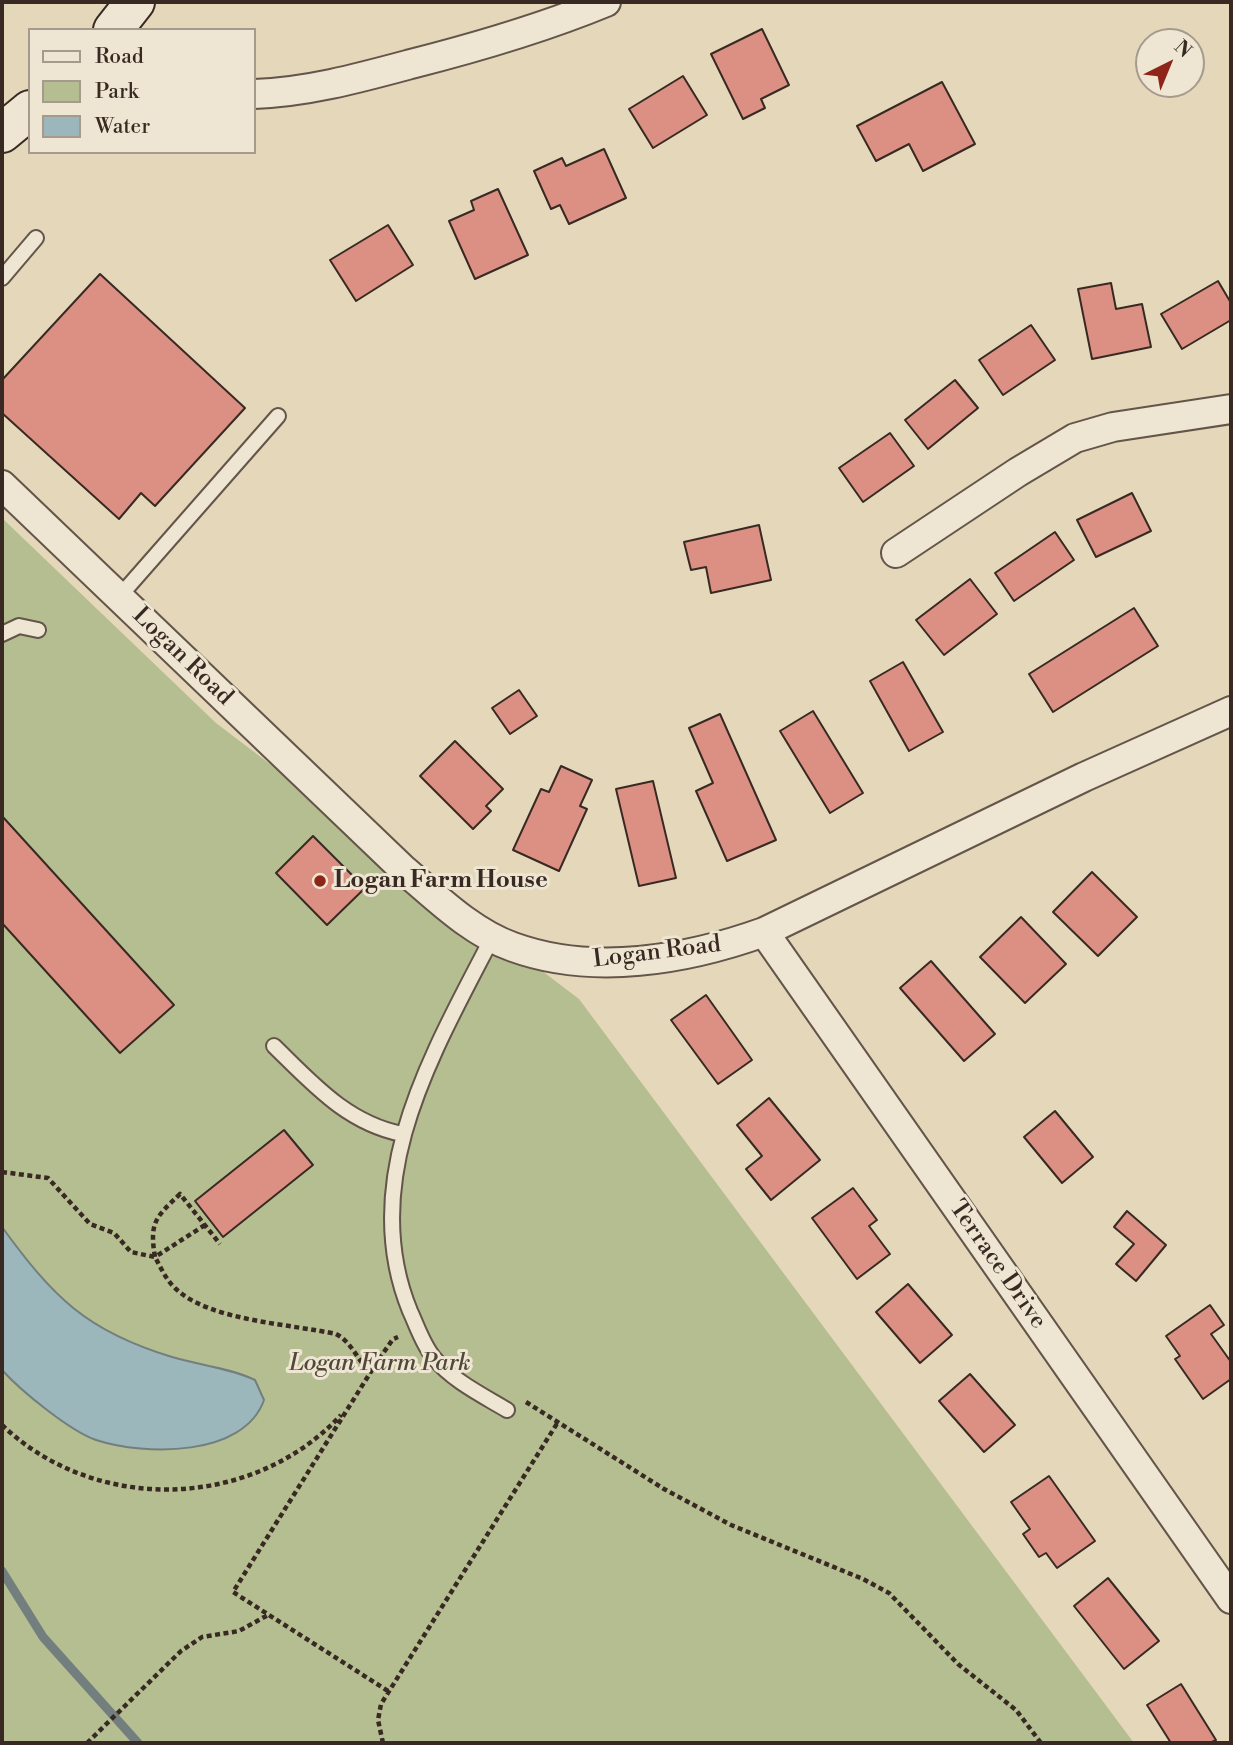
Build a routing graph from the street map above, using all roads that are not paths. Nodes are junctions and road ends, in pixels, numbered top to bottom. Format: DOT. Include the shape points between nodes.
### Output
graph roads {
  1 [pos="606,2"];
  2 [pos="256,94"];
  3 [pos="28,112"];
  4 [pos="2,133"];
  5 [pos="36,239"];
  6 [pos="2,278"];
  7 [pos="1231,409"];
  8 [pos="278,416"];
  9 [pos="2,485"];
  10 [pos="896,553"];
  11 [pos="119,597"];
  12 [pos="38,630"];
  13 [pos="2,634"];
  14 [pos="1231,711"];
  15 [pos="764,932"];
  16 [pos="493,936"];
  17 [pos="274,1046"];
  18 [pos="402,1134"];
  19 [pos="507,1410"];
  20 [pos="1231,1599"];
  1 -- 2 [label="street" via="554,23 377,73 303,90"];
  3 -- 4 [label="street"];
  5 -- 6 [label="lane"];
  7 -- 10 [label="street" via="1113,427 1075,438"];
  8 -- 11 [label="lane"];
  9 -- 11 [label="street, Logan Road"];
  11 -- 16 [label="street, Logan Road" via="404,870 457,915"];
  12 -- 13 [label="lane" via="19,626"];
  14 -- 15 [label="street, Logan Road"];
  15 -- 16 [label="street, Logan Road" via="724,946 648,960 582,963 512,947"];
  15 -- 20 [label="street, Terrace Drive"];
  16 -- 18 [label="lane" via="422,1080"];
  17 -- 18 [label="lane" via="342,1108 373,1126"];
  18 -- 19 [label="lane" via="391,1243 401,1289 432,1357 453,1377"];
}
